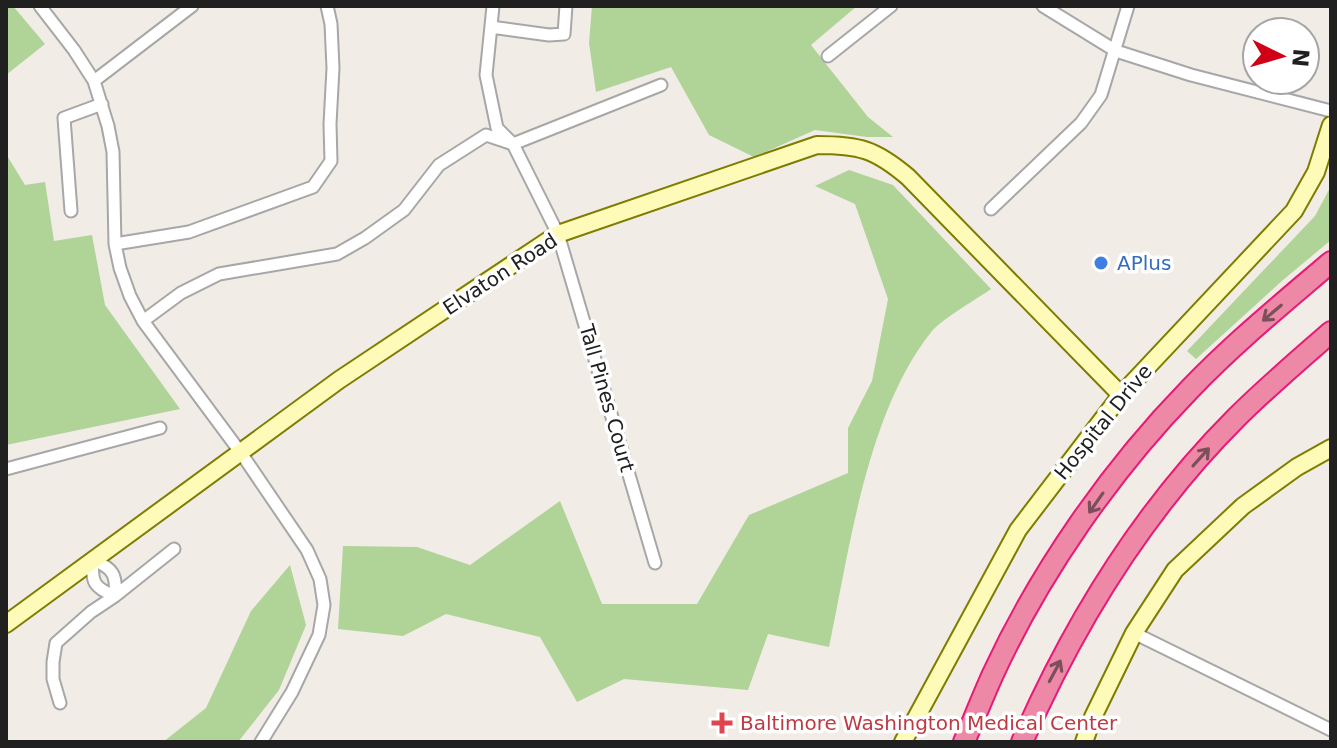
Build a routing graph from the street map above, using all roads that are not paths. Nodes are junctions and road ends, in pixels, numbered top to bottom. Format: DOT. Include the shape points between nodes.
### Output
graph roads {
  1 [pos="40,6"];
  2 [pos="192,6"];
  3 [pos="327,6"];
  4 [pos="493,6"];
  5 [pos="566,6"];
  6 [pos="891,6"];
  7 [pos="1043,6"];
  8 [pos="1128,6"];
  9 [pos="491,27"];
  10 [pos="1116,51"];
  11 [pos="828,56"];
  12 [pos="94,81"];
  13 [pos="661,85"];
  14 [pos="102,104"];
  15 [pos="1331,111"];
  16 [pos="1331,125"];
  17 [pos="513,144"];
  18 [pos="991,209"];
  19 [pos="71,211"];
  20 [pos="558,234"];
  21 [pos="115,244"];
  22 [pos="1331,262"];
  23 [pos="143,321"];
  24 [pos="1331,332"];
  25 [pos="1121,395"];
  26 [pos="160,428"];
  27 [pos="1331,448"];
  28 [pos="241,453"];
  29 [pos="6,469"];
  30 [pos="174,549"];
  31 [pos="93,560"];
  32 [pos="655,563"];
  33 [pos="115,596"];
  34 [pos="6,624"];
  35 [pos="1134,633"];
  36 [pos="60,703"];
  37 [pos="1331,732"];
  38 [pos="261,742"];
  39 [pos="903,742"];
  40 [pos="964,742"];
  41 [pos="1022,742"];
  42 [pos="1084,742"];
  43 [pos="1326,742"];
  1 -- 12 [label="street"];
  2 -- 12 [label="street"];
  3 -- 21 [label="street" via="333,68 331,161 313,187 189,232"];
  4 -- 9 [label="street, Tall Pines Court"];
  5 -- 9 [label="street" via="564,34"];
  6 -- 11 [label="street"];
  7 -- 10 [label="street"];
  8 -- 10 [label="street"];
  9 -- 17 [label="street, Tall Pines Court" via="486,75 497,128"];
  10 -- 15 [label="street"];
  10 -- 18 [label="street" via="1101,95 1081,123"];
  12 -- 14 [label="street"];
  13 -- 17 [label="street"];
  14 -- 19 [label="street" via="64,118"];
  14 -- 21 [label="street" via="113,152"];
  16 -- 25 [label="street, Hospital Drive" via="1316,172 1294,211"];
  17 -- 20 [label="street, Tall Pines Court"];
  17 -- 23 [label="street" via="486,135 439,165 404,210 337,254 219,274"];
  20 -- 25 [label="street, Elvaton Road" via="817,145 864,148 908,177"];
  20 -- 28 [label="street, Elvaton Road" via="339,380"];
  20 -- 32 [label="street, Tall Pines Court"];
  21 -- 23 [label="street"];
  22 -- 40 [label="highway, one-way" via="1191,388 1106,489 1028,606"];
  23 -- 28 [label="street"];
  41 -- 24 [label="highway, one-way" via="1076,631 1153,514 1235,419"];
  25 -- 39 [label="street, Hospital Drive" via="1018,530"];
  26 -- 29 [label="street"];
  27 -- 35 [label="street" via="1243,506 1194,552 1175,570"];
  28 -- 31 [label="street, Elvaton Road"];
  28 -- 38 [label="street" via="307,550 324,605 319,635"];
  30 -- 33 [label="street"];
  31 -- 33 [label="street" via="92,577 101,591"];
  31 -- 33 [label="street" via="108,566 117,581"];
  31 -- 34 [label="street, Elvaton Road"];
  33 -- 36 [label="street" via="56,643 53,679"];
  35 -- 37 [label="street"];
  35 -- 42 [label="street"];
  37 -- 43 [label="street"];
}
